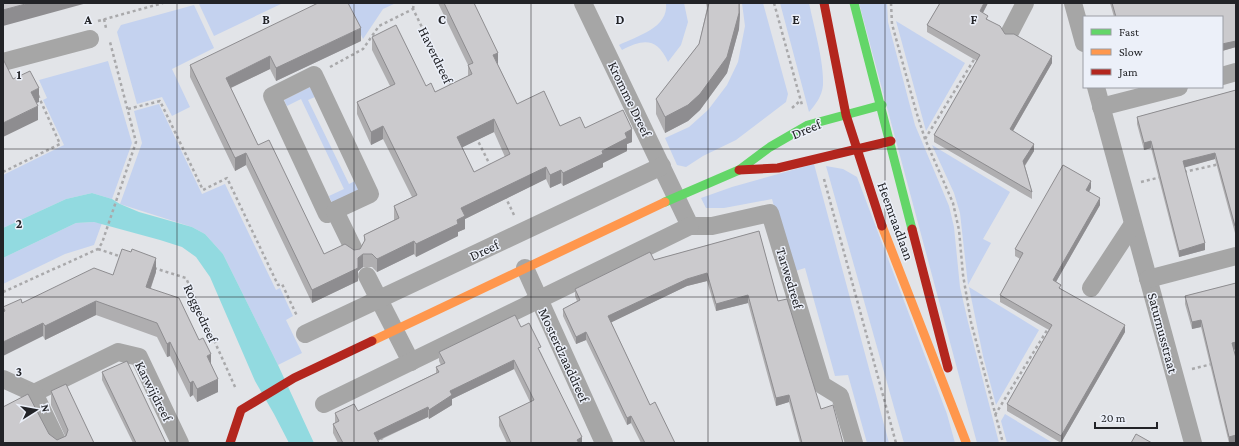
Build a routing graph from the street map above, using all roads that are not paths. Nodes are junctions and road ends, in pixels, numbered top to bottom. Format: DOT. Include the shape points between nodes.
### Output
graph roads {
  1 [pos="583,3"];
  2 [pos="824,3"];
  3 [pos="854,3"];
  4 [pos="1025,3"];
  5 [pos="1073,3"];
  6 [pos="1010,32"];
  7 [pos="90,39"];
  8 [pos="1083,39"];
  9 [pos="3,62"];
  10 [pos="1236,72"];
  11 [pos="1223,76"];
  12 [pos="1096,88"];
  13 [pos="1175,88"];
  14 [pos="882,106"];
  15 [pos="1101,107"];
  16 [pos="846,115"];
  17 [pos="891,141"];
  18 [pos="856,149"];
  19 [pos="662,166"];
  20 [pos="739,170"];
  21 [pos="677,196"];
  22 [pos="335,211"];
  23 [pos="1133,224"];
  24 [pos="690,226"];
  25 [pos="355,252"];
  26 [pos="1236,256"];
  27 [pos="524,268"];
  28 [pos="367,276"];
  29 [pos="1148,279"];
  30 [pos="1091,288"];
  31 [pos="538,299"];
  32 [pos="379,300"];
  33 [pos="394,330"];
  34 [pos="305,334"];
  35 [pos="411,362"];
  36 [pos="3,379"];
  37 [pos="34,394"];
  38 [pos="324,404"];
  39 [pos="966,442"];
  40 [pos="58,443"];
  41 [pos="180,443"];
  42 [pos="230,443"];
  43 [pos="604,443"];
  44 [pos="854,443"];
  45 [pos="1193,443"];
  1 -- 19 [label="street, Kromme Dreef"];
  2 -- 16 [label="street, Heemraadlaan"];
  3 -- 14 [label="street, Heemraadlaan"];
  4 -- 6 [label="street"];
  5 -- 8 [label="street"];
  7 -- 9 [label="street"];
  10 -- 11 [label="street"];
  12 -- 15 [label="street, Saturnusstraat"];
  13 -- 15 [label="street"];
  14 -- 16 [label="street, Dreef"];
  14 -- 17 [label="street, Heemraadlaan"];
  15 -- 23 [label="street, Saturnusstraat"];
  16 -- 18 [label="street, Heemraadlaan"];
  16 -- 20 [label="street, Dreef" via="808,125 770,147"];
  17 -- 18 [label="street, Dreef"];
  17 -- 39 [label="street, Heemraadlaan"];
  18 -- 20 [label="street, Dreef" via="778,168"];
  18 -- 39 [label="street, Heemraadlaan" via="878,216"];
  19 -- 21 [label="street, Kromme Dreef"];
  19 -- 32 [label="street, Dreef"];
  20 -- 21 [label="street, Dreef"];
  21 -- 24 [label="street"];
  21 -- 27 [label="street, Dreef"];
  22 -- 22 [label="street" via="327,214 272,96 314,76 370,194"];
  22 -- 25 [label="street"];
  23 -- 29 [label="street, Saturnusstraat"];
  23 -- 30 [label="street"];
  24 -- 31 [label="street"];
  24 -- 44 [label="street, Tarwedreef" via="712,226 770,213 822,385 840,396"];
  26 -- 29 [label="street"];
  27 -- 31 [label="street, Mosterdzaaddreef"];
  27 -- 33 [label="street, Dreef"];
  28 -- 32 [label="street"];
  29 -- 45 [label="street, Saturnusstraat"];
  31 -- 35 [label="street"];
  31 -- 43 [label="street, Mosterdzaaddreef"];
  32 -- 33 [label="street"];
  32 -- 34 [label="street, Dreef"];
  33 -- 35 [label="street"];
  33 -- 42 [label="street, Dreef" via="294,378 241,410"];
  35 -- 38 [label="street"];
  36 -- 37 [label="street"];
  37 -- 40 [label="street"];
  37 -- 41 [label="street, Karwijdreef" via="118,352 139,357"];
}
